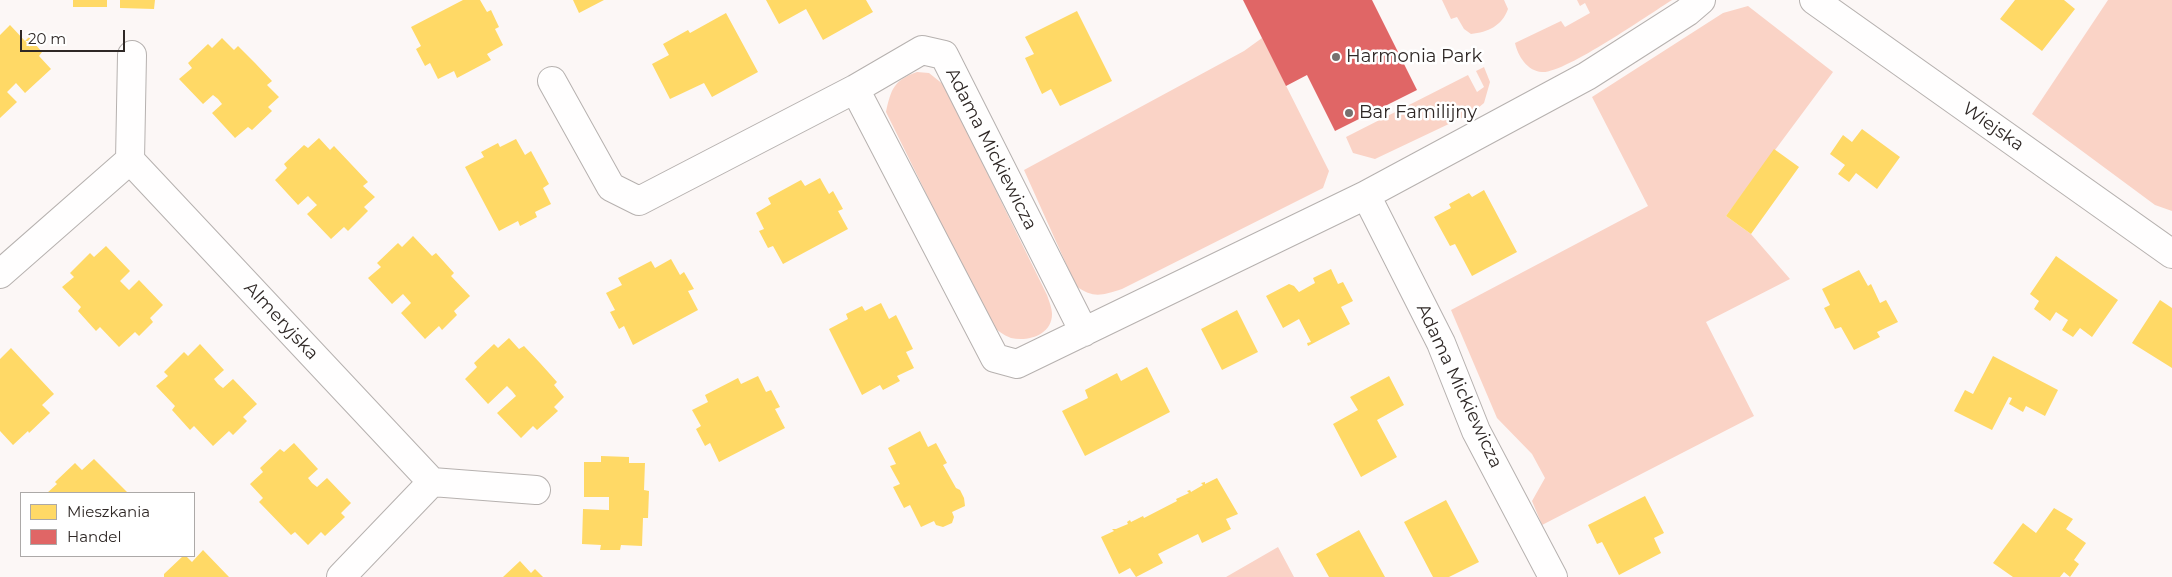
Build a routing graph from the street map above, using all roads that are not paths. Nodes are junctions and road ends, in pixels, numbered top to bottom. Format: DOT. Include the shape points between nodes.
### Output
graph roads {
  1 [pos="1701,0"];
  2 [pos="1814,0"];
  3 [pos="132,55"];
  4 [pos="552,81"];
  5 [pos="855,89"];
  6 [pos="130,160"];
  7 [pos="1366,195"];
  8 [pos="2172,254"];
  9 [pos="0,274"];
  10 [pos="1084,332"];
  11 [pos="432,482"];
  12 [pos="536,490"];
  13 [pos="341,577"];
  14 [pos="1553,577"];
  1 -- 7 [label="street" via="1688,12 1587,76"];
  2 -- 8 [label="street, Wiejska"];
  3 -- 6 [label="street"];
  4 -- 5 [label="street, Adama Mickiewicza" via="612,187 639,201"];
  5 -- 10 [label="street" via="995,358 1017,364"];
  5 -- 10 [label="street, Adama Mickiewicza" via="922,50 944,55"];
  6 -- 9 [label="street"];
  6 -- 11 [label="street, Almeryjska"];
  7 -- 10 [label="street"];
  7 -- 14 [label="street, Adama Mickiewicza" via="1441,343 1476,431"];
  11 -- 12 [label="street"];
  11 -- 13 [label="street"];
}
